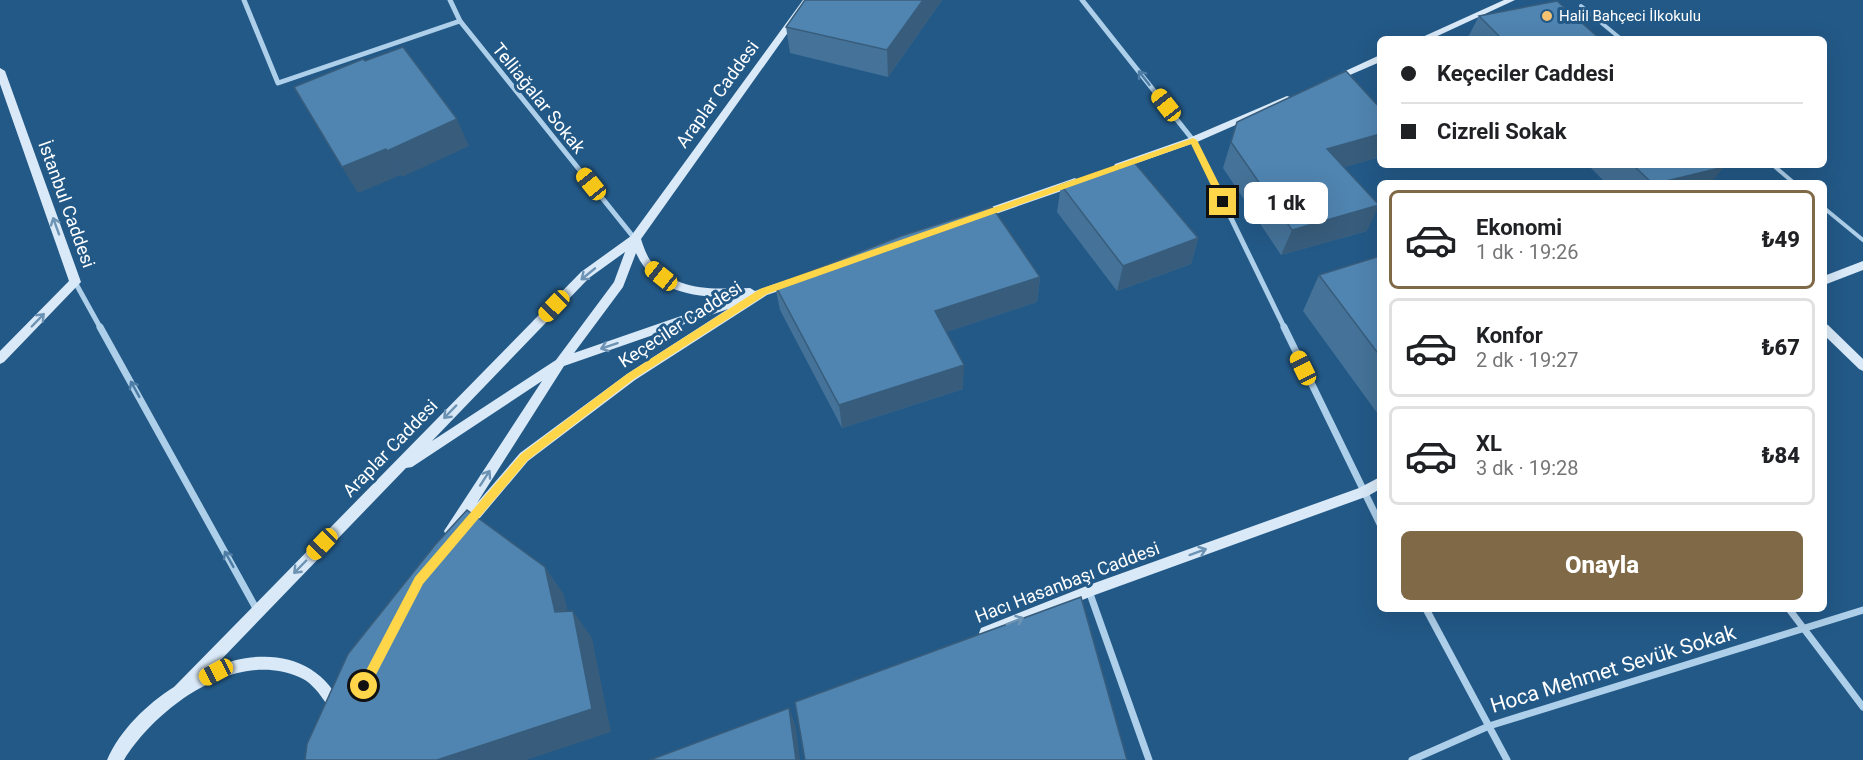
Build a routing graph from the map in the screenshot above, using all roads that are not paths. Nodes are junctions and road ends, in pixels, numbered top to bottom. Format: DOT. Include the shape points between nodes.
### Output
graph roads {
  1 [pos="244,0"];
  2 [pos="450,0"];
  3 [pos="807,0"];
  4 [pos="1082,0"];
  5 [pos="1511,0"];
  6 [pos="1581,6"];
  7 [pos="460,21"];
  8 [pos="1430,36"];
  9 [pos="1617,36"];
  10 [pos="1377,59"];
  11 [pos="0,71"];
  12 [pos="1318,85"];
  13 [pos="1297,94"];
  14 [pos="1193,140"];
  15 [pos="1776,168"];
  16 [pos="1103,172"];
  17 [pos="1092,176"];
  18 [pos="1790,180"];
  19 [pos="1827,210"];
  20 [pos="967,220"];
  21 [pos="635,239"];
  22 [pos="1863,240"];
  23 [pos="1863,265"];
  24 [pos="797,280"];
  25 [pos="1827,280"];
  26 [pos="75,282"];
  27 [pos="764,292"];
  28 [pos="1827,331"];
  29 [pos="0,359"];
  30 [pos="560,363"];
  31 [pos="1863,366"];
  32 [pos="387,477"];
  33 [pos="1377,485"];
  34 [pos="1363,492"];
  35 [pos="1377,518"];
  36 [pos="447,543"];
  37 [pos="1089,591"];
  38 [pos="1863,610"];
  39 [pos="257,611"];
  40 [pos="1428,612"];
  41 [pos="1791,612"];
  42 [pos="1804,628"];
  43 [pos="967,640"];
  44 [pos="180,691"];
  45 [pos="1863,707"];
  46 [pos="1489,726"];
  47 [pos="342,728"];
  48 [pos="115,760"];
  49 [pos="1149,760"];
  50 [pos="1412,760"];
  51 [pos="1507,760"];
  1 -- 7 [label="street" via="278,83"];
  2 -- 7 [label="street, Telliağalar Sokak"];
  3 -- 21 [label="street, Araplar Caddesi"];
  14 -- 4 [label="street, one-way"];
  5 -- 8 [label="street"];
  6 -- 9 [label="lane"];
  7 -- 21 [label="street, Telliağalar Sokak"];
  10 -- 12 [label="street"];
  26 -- 11 [label="street, İstanbul Caddesi, one-way"];
  13 -- 14 [label="street"];
  14 -- 16 [label="street"];
  14 -- 34 [label="street"];
  15 -- 18 [label="lane"];
  17 -- 20 [label="street"];
  19 -- 22 [label="lane"];
  21 -- 27 [label="street" via="649,267 672,285 710,294"];
  21 -- 30 [label="street, Araplar Caddesi" via="619,285"];
  21 -- 32 [label="street, Araplar Caddesi, one-way" via="585,275"];
  23 -- 25 [label="street"];
  24 -- 27 [label="street, Keçeciler Caddesi"];
  29 -- 26 [label="street, İstanbul Caddesi, one-way"];
  39 -- 26 [label="street, one-way"];
  27 -- 30 [label="street, one-way"];
  27 -- 36 [label="street, Keçeciler Caddesi" via="631,376 524,457"];
  28 -- 31 [label="street"];
  30 -- 32 [label="street"];
  36 -- 30 [label="street, Araplar Caddesi, one-way"];
  32 -- 39 [label="street, Araplar Caddesi, one-way"];
  33 -- 34 [label="street, Hacı Hasanbaşı Caddesi"];
  34 -- 35 [label="street"];
  37 -- 34 [label="street, Hacı Hasanbaşı Caddesi, one-way"];
  43 -- 37 [label="street, Hacı Hasanbaşı Caddesi, one-way"];
  37 -- 49 [label="street"];
  38 -- 42 [label="street, Hoca Mehmet Sevük Sokak"];
  39 -- 44 [label="street, Araplar Caddesi"];
  40 -- 46 [label="street"];
  41 -- 42 [label="street"];
  42 -- 45 [label="street"];
  42 -- 46 [label="street, Hoca Mehmet Sevük Sokak"];
  44 -- 47 [label="street" via="216,672 252,663 285,664 313,676 332,697"];
  44 -- 48 [label="street" via="147,718"];
  46 -- 50 [label="street, Hoca Mehmet Sevük Sokak"];
  46 -- 51 [label="street"];
}
